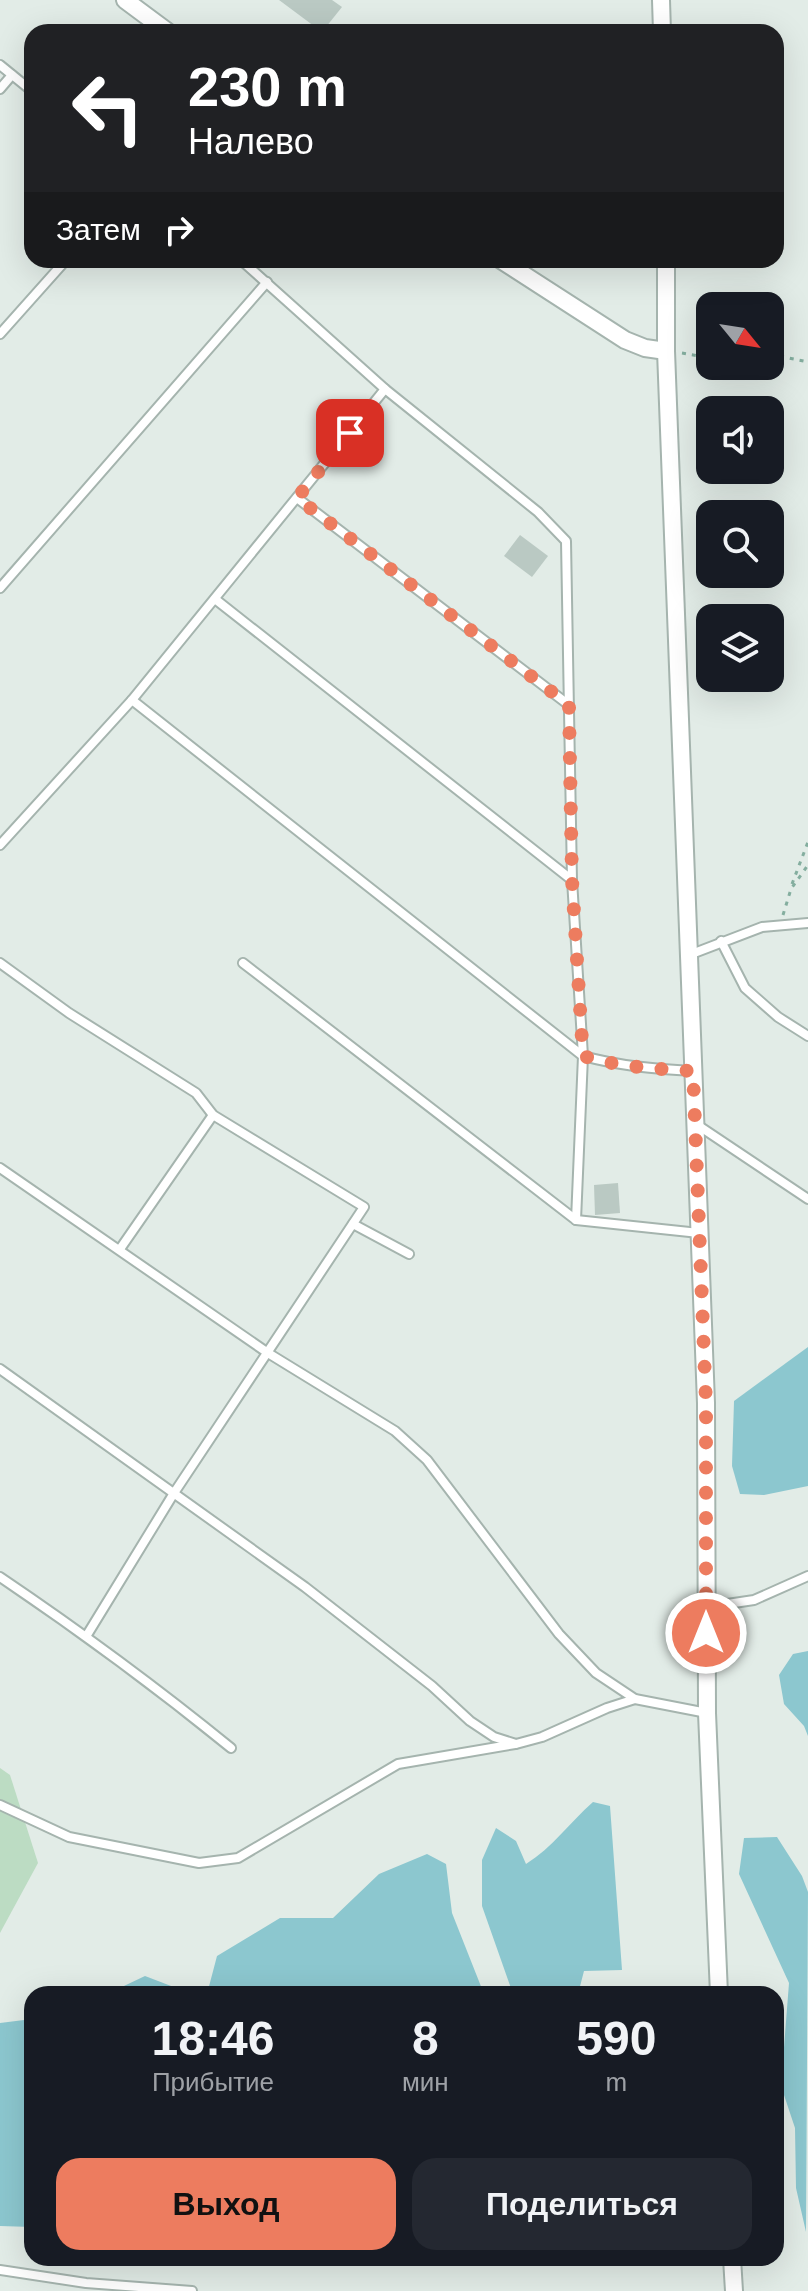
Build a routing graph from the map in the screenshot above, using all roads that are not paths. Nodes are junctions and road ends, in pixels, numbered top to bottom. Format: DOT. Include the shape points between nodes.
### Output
graph roads {
  1 [pos="125,0"];
  2 [pos="661,0"];
  3 [pos="157,24"];
  4 [pos="662,24"];
  5 [pos="0,65"];
  6 [pos="12,75"];
  7 [pos="24,85"];
  8 [pos="0,89"];
  9 [pos="59,268"];
  10 [pos="250,268"];
  11 [pos="513,268"];
  12 [pos="666,268"];
  13 [pos="267,282"];
  14 [pos="0,334"];
  15 [pos="666,351"];
  16 [pos="385,389"];
  17 [pos="297,498"];
  18 [pos="0,588"];
  19 [pos="215,599"];
  20 [pos="132,700"];
  21 [pos="569,705"];
  22 [pos="0,845"];
  23 [pos="572,880"];
  24 [pos="808,923"];
  25 [pos="721,941"];
  26 [pos="689,955"];
  27 [pos="0,963"];
  28 [pos="243,963"];
  29 [pos="808,1036"];
  30 [pos="583,1056"];
  31 [pos="693,1071"];
  32 [pos="213,1115"];
  33 [pos="695,1123"];
  34 [pos="0,1168"];
  35 [pos="808,1199"];
  36 [pos="576,1220"];
  37 [pos="353,1224"];
  38 [pos="700,1233"];
  39 [pos="120,1249"];
  40 [pos="409,1254"];
  41 [pos="268,1353"];
  42 [pos="0,1369"];
  43 [pos="174,1493"];
  44 [pos="808,1576"];
  45 [pos="0,1577"];
  46 [pos="706,1607"];
  47 [pos="87,1635"];
  48 [pos="635,1699"];
  49 [pos="707,1713"];
  50 [pos="516,1744"];
  51 [pos="231,1748"];
  52 [pos="0,1805"];
  53 [pos="719,1986"];
  54 [pos="732,2266"];
  55 [pos="0,2270"];
  56 [pos="192,2291"];
  57 [pos="734,2291"];
  1 -- 3 [label="street"];
  2 -- 4 [label="street"];
  5 -- 6 [label="lane"];
  6 -- 7 [label="lane"];
  6 -- 8 [label="lane"];
  9 -- 14 [label="lane"];
  10 -- 13 [label="lane"];
  11 -- 15 [label="street" via="625,340"];
  12 -- 15 [label="street"];
  13 -- 16 [label="lane"];
  13 -- 18 [label="lane"];
  15 -- 26 [label="street"];
  16 -- 17 [label="lane"];
  16 -- 21 [label="lane" via="538,512 566,541"];
  17 -- 19 [label="lane"];
  17 -- 21 [label="lane"];
  19 -- 20 [label="lane"];
  19 -- 23 [label="lane"];
  20 -- 22 [label="lane"];
  20 -- 30 [label="lane"];
  21 -- 23 [label="lane"];
  23 -- 30 [label="lane"];
  24 -- 25 [label="lane" via="762,927"];
  25 -- 26 [label="lane"];
  25 -- 29 [label="lane" via="745,988"];
  26 -- 31 [label="street"];
  27 -- 32 [label="lane" via="196,1093"];
  28 -- 36 [label="lane"];
  30 -- 31 [label="lane" via="644,1069"];
  30 -- 36 [label="lane"];
  31 -- 33 [label="street"];
  32 -- 37 [label="lane" via="364,1207"];
  32 -- 39 [label="lane"];
  33 -- 35 [label="lane"];
  33 -- 38 [label="street"];
  34 -- 39 [label="lane"];
  36 -- 38 [label="lane"];
  37 -- 40 [label="lane"];
  37 -- 41 [label="lane"];
  38 -- 46 [label="street"];
  39 -- 41 [label="lane"];
  41 -- 43 [label="lane"];
  41 -- 48 [label="lane" via="395,1431 427,1460 559,1634 596,1673"];
  42 -- 43 [label="lane"];
  43 -- 47 [label="lane"];
  43 -- 50 [label="lane" via="305,1587 470,1721"];
  44 -- 46 [label="lane" via="754,1600"];
  45 -- 47 [label="lane"];
  46 -- 49 [label="street"];
  47 -- 51 [label="lane"];
  48 -- 49 [label="lane"];
  48 -- 50 [label="lane"];
  49 -- 53 [label="street"];
  50 -- 52 [label="lane" via="398,1764 249,1853 199,1863 69,1837"];
  54 -- 57 [label="street"];
  55 -- 56 [label="lane"];
}
